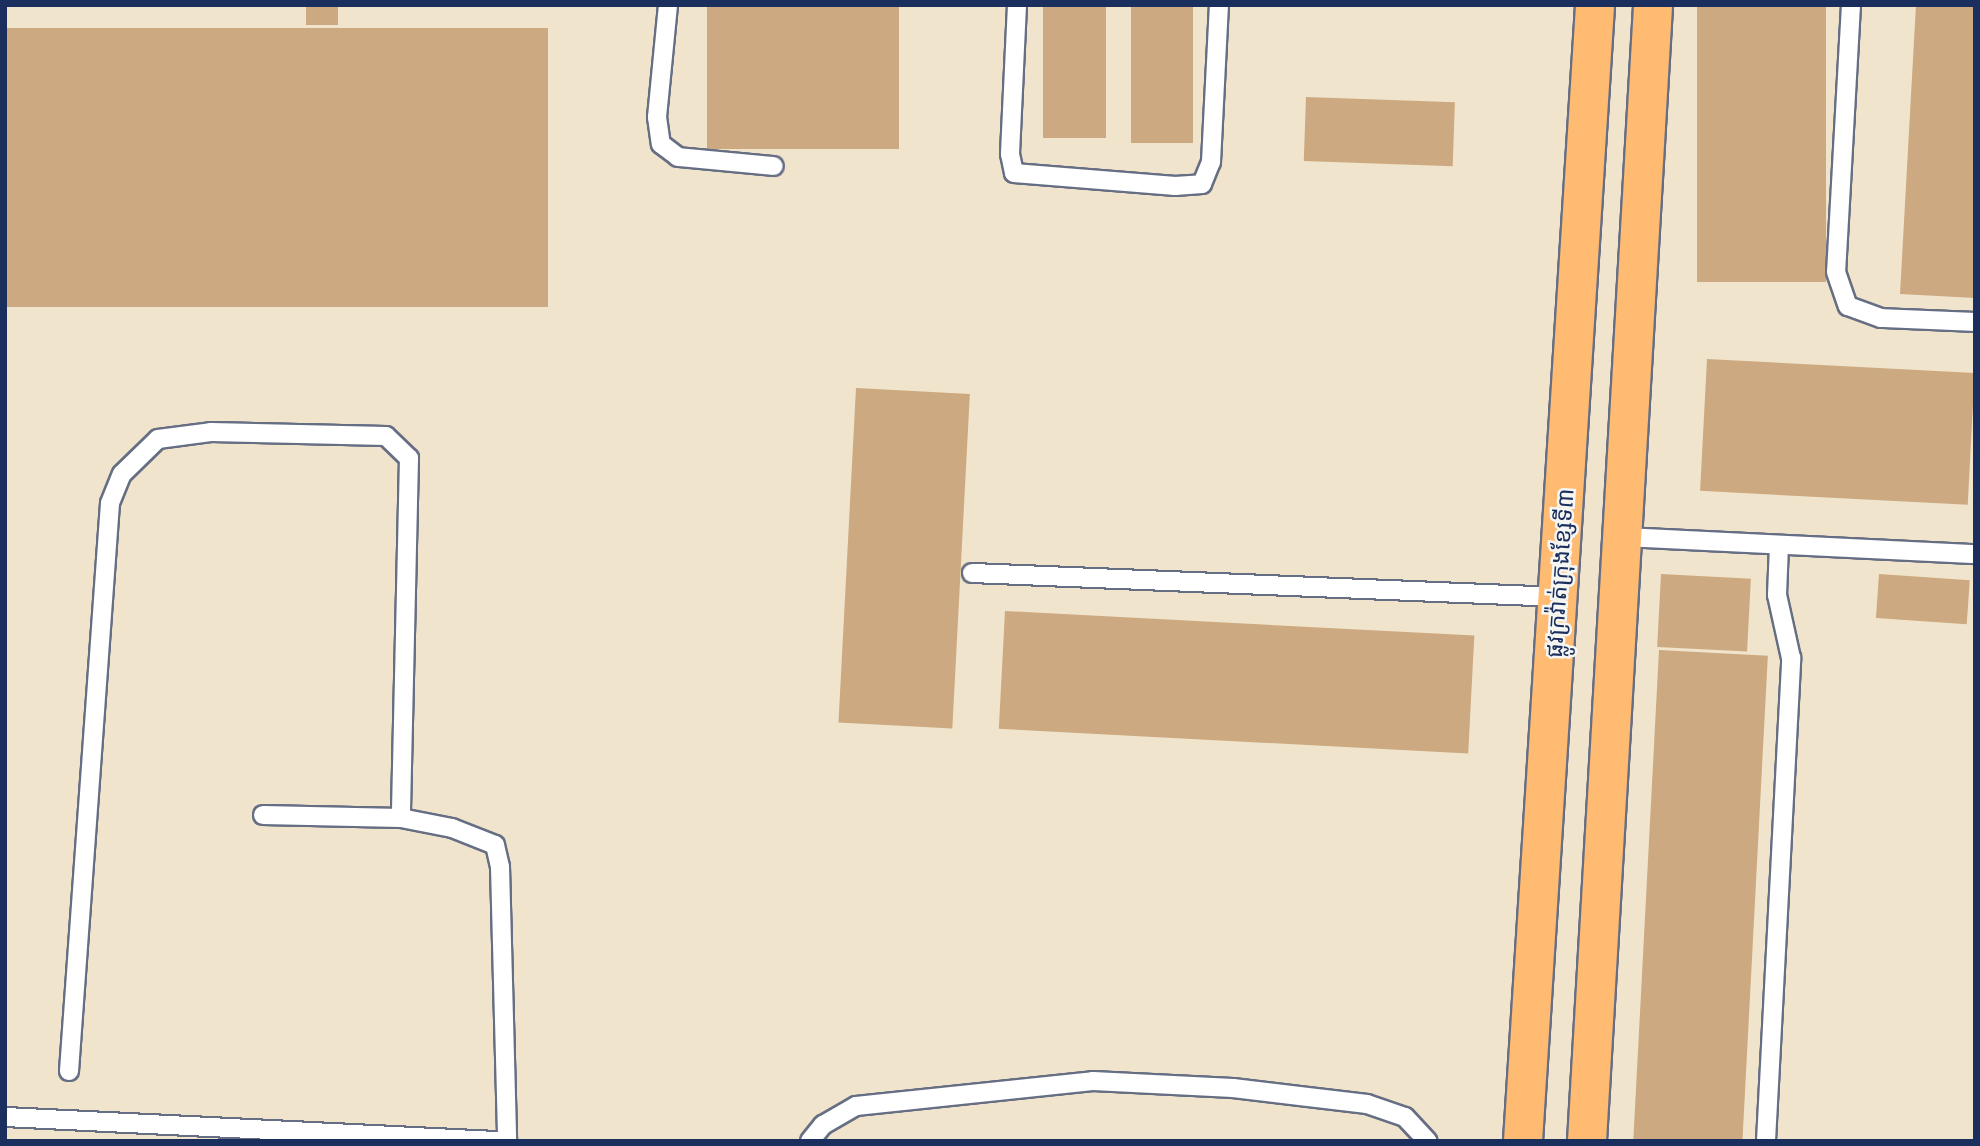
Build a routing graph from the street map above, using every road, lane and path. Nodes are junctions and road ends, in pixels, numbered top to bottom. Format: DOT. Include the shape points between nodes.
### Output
graph roads {
  1 [pos="667,5"];
  2 [pos="1017,5"];
  3 [pos="1219,5"];
  4 [pos="1595,5"];
  5 [pos="1653,5"];
  6 [pos="1851,5"];
  7 [pos="774,166"];
  8 [pos="1975,322"];
  9 [pos="1623,537"];
  10 [pos="1779,546"];
  11 [pos="1975,554"];
  12 [pos="972,573"];
  13 [pos="1559,597"];
  14 [pos="263,815"];
  15 [pos="401,818"];
  16 [pos="69,1071"];
  17 [pos="5,1117"];
  18 [pos="501,1141"];
  19 [pos="507,1141"];
  20 [pos="810,1141"];
  21 [pos="1427,1141"];
  22 [pos="1522,1141"];
  23 [pos="1587,1141"];
  24 [pos="1766,1141"];
  1 -- 7 [label="lane" via="657,117 661,144 678,158"];
  2 -- 3 [label="lane" via="1010,154 1014,173 1175,186 1202,184 1211,162"];
  4 -- 13 [label="main road, ផ្លូវក្រវ៉ាត់ក្រុងខ្សែទី៣"];
  5 -- 9 [label="main road"];
  6 -- 8 [label="lane" via="1836,272 1848,306 1881,318"];
  9 -- 10 [label="lane"];
  9 -- 23 [label="main road"];
  10 -- 11 [label="lane"];
  10 -- 24 [label="lane" via="1777,594 1791,658"];
  12 -- 13 [label="lane"];
  13 -- 22 [label="main road, ផ្លូវក្រវ៉ាត់ក្រុងខ្សែទី៣"];
  14 -- 15 [label="lane"];
  15 -- 16 [label="lane" via="410,458 386,436 211,432 158,439 122,474 110,503"];
  15 -- 19 [label="lane" via="452,828 495,845 500,867"];
  17 -- 18 [label="lane"];
  20 -- 21 [label="lane" via="823,1125 856,1106 1093,1080 1233,1088 1367,1104 1405,1117"];
}
